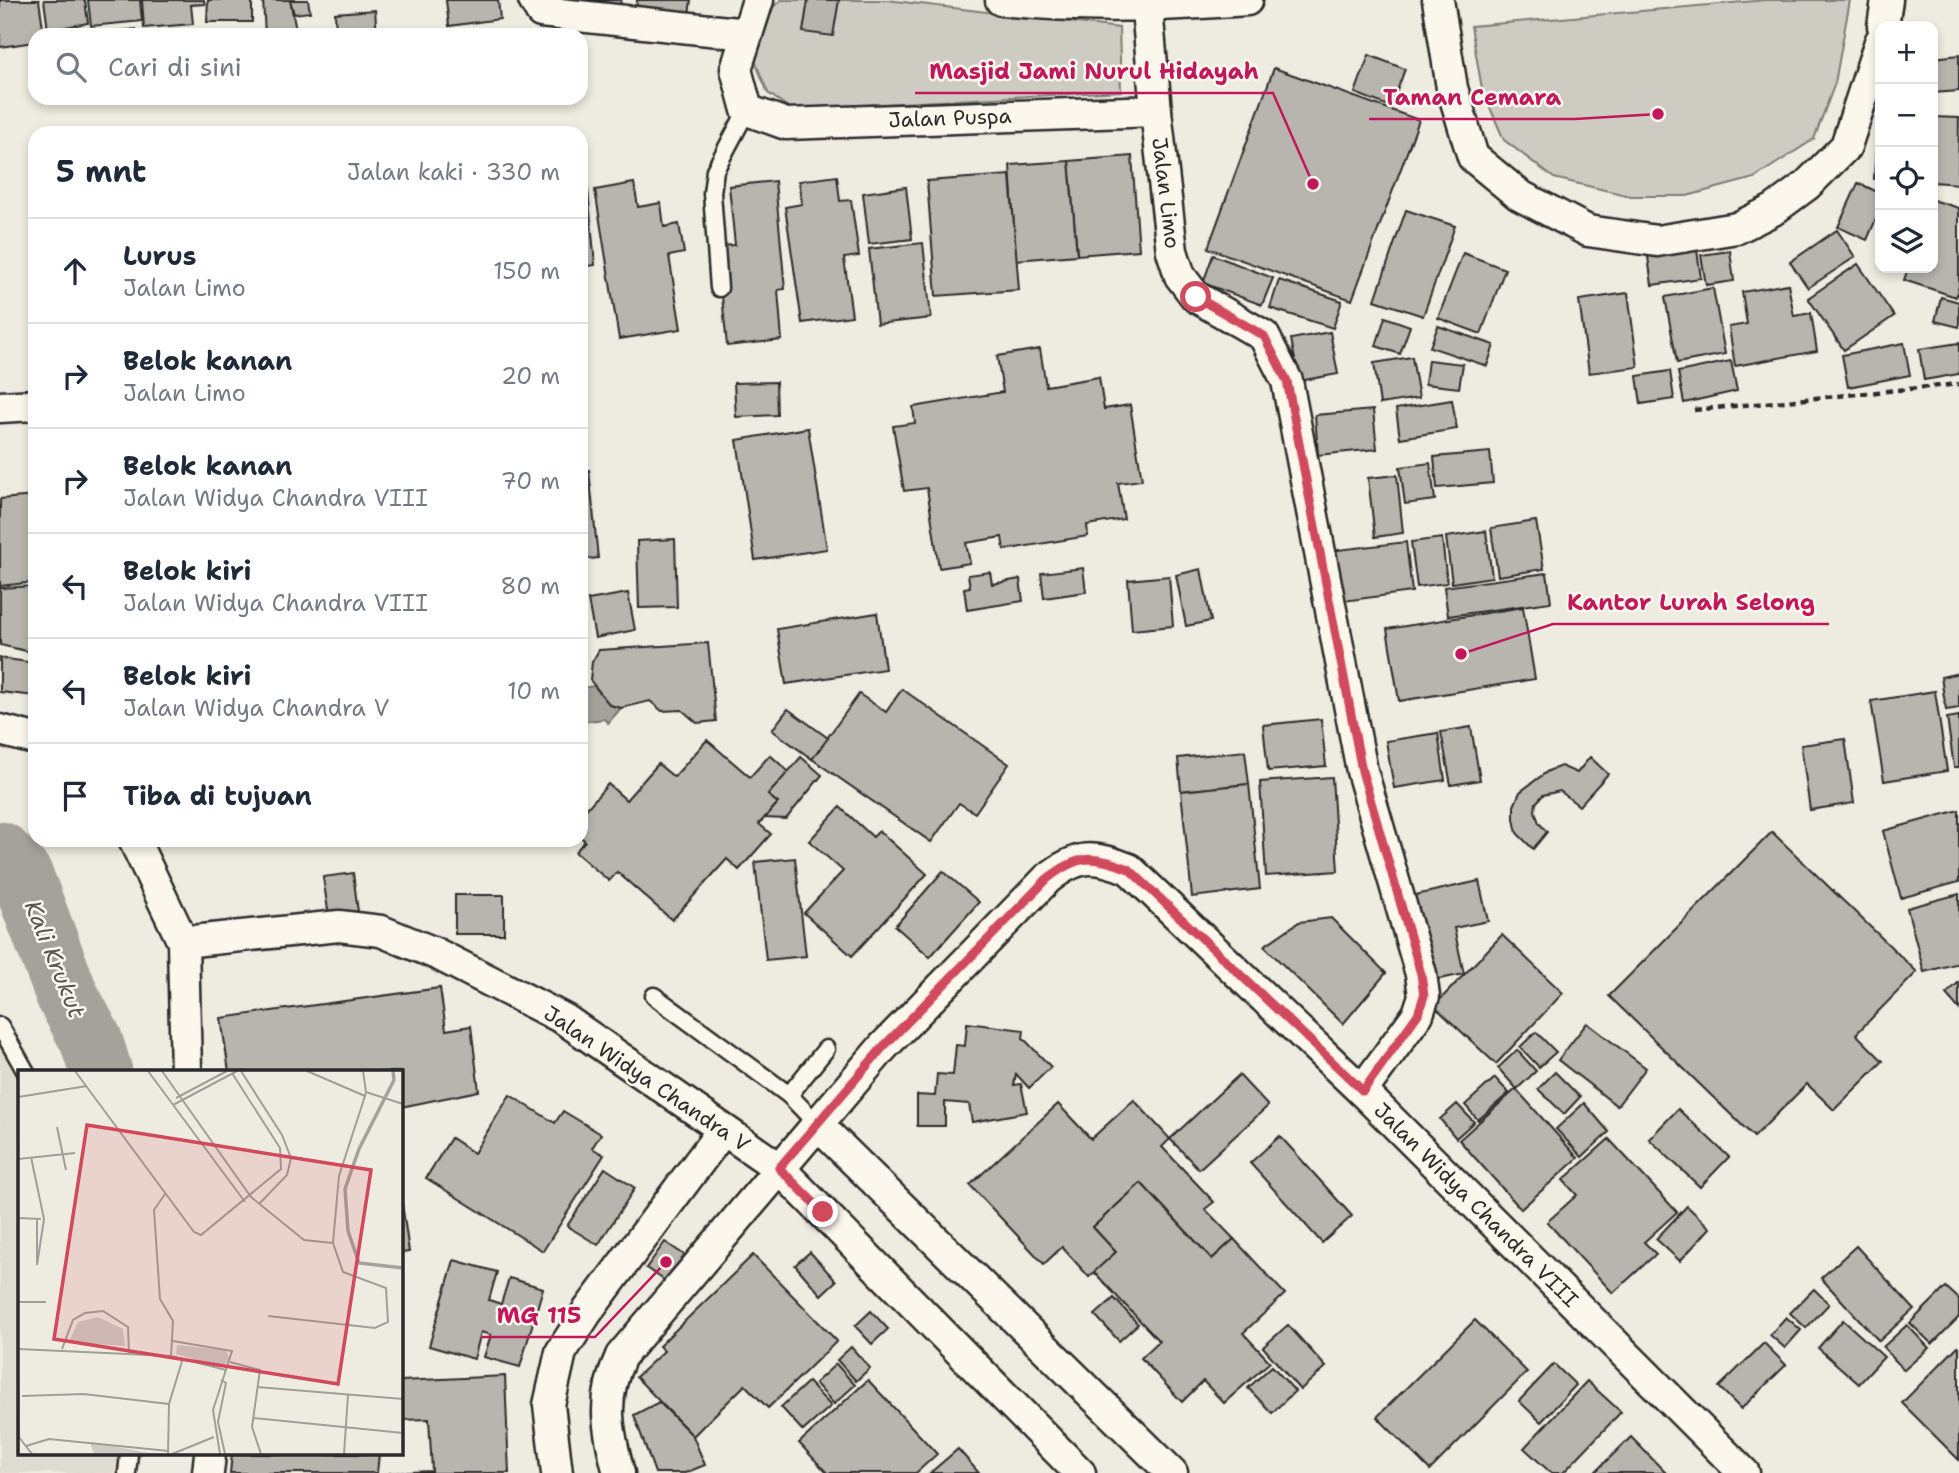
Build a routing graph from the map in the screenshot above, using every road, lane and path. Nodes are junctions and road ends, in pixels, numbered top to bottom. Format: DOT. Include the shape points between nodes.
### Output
graph roads {
  1 [pos="534,0"];
  2 [pos="758,0"];
  3 [pos="1001,0"];
  4 [pos="1247,0"];
  5 [pos="1438,0"];
  6 [pos="1886,0"];
  7 [pos="1068,4"];
  8 [pos="1147,8"];
  9 [pos="1884,21"];
  10 [pos="747,34"];
  11 [pos="1875,57"];
  12 [pos="747,110"];
  13 [pos="1156,111"];
  14 [pos="719,288"];
  15 [pos="1959,384"];
  16 [pos="28,405"];
  17 [pos="0,407"];
  18 [pos="1694,410"];
  19 [pos="0,730"];
  20 [pos="28,737"];
  21 [pos="137,847"];
  22 [pos="183,942"];
  23 [pos="654,996"];
  24 [pos="0,1026"];
  25 [pos="826,1049"];
  26 [pos="25,1070"];
  27 [pos="186,1070"];
  28 [pos="1363,1091"];
  29 [pos="789,1095"];
  30 [pos="816,1123"];
  31 [pos="723,1130"];
  32 [pos="779,1168"];
  33 [pos="557,1473"];
  34 [pos="619,1473"];
  35 [pos="1080,1473"];
  36 [pos="1171,1473"];
  37 [pos="1744,1473"];
  1 -- 10 [label="street" via="541,12"];
  2 -- 10 [label="street"];
  3 -- 7 [label="street"];
  4 -- 8 [label="street"];
  5 -- 11 [label="street" via="1452,88 1473,157 1519,195 1588,231 1657,241 1737,228 1773,210 1807,185 1846,146"];
  6 -- 9 [label="street"];
  7 -- 8 [label="street"];
  8 -- 13 [label="street, Jalan Limo"];
  10 -- 12 [label="street" via="736,69"];
  12 -- 13 [label="street, Jalan Puspa" via="786,124"];
  12 -- 14 [label="lane" via="715,170 712,193"];
  13 -- 28 [label="street, Jalan Limo" via="1172,251 1180,276 1196,297 1264,336 1287,381 1362,771 1421,974 1424,996 1418,1014"];
  15 -- 18 [label="path"];
  16 -- 17 [label="street"];
  19 -- 20 [label="street"];
  21 -- 22 [label="street"];
  22 -- 27 [label="street"];
  22 -- 31 [label="street, Jalan Widya Chandra V" via="340,926 381,931 437,954 564,1019"];
  23 -- 29 [label="lane"];
  24 -- 26 [label="lane"];
  25 -- 29 [label="lane"];
  28 -- 30 [label="street, Jalan Widya Chandra VIII" via="1129,869 1105,860 1078,859 1047,879 883,1047"];
  28 -- 37 [label="street, Jalan Widya Chandra VIII"];
  29 -- 30 [label="lane"];
  30 -- 32 [label="street, Jalan Widya Chandra VIII"];
  30 -- 36 [label="street"];
  31 -- 32 [label="street, Jalan Widya Chandra V"];
  31 -- 33 [label="street" via="561,1352 549,1405"];
  32 -- 34 [label="street, Jalan Widya Chandra VIII" via="621,1356 608,1384 609,1434"];
  32 -- 35 [label="street, Jalan Widya Chandra V"];
}
